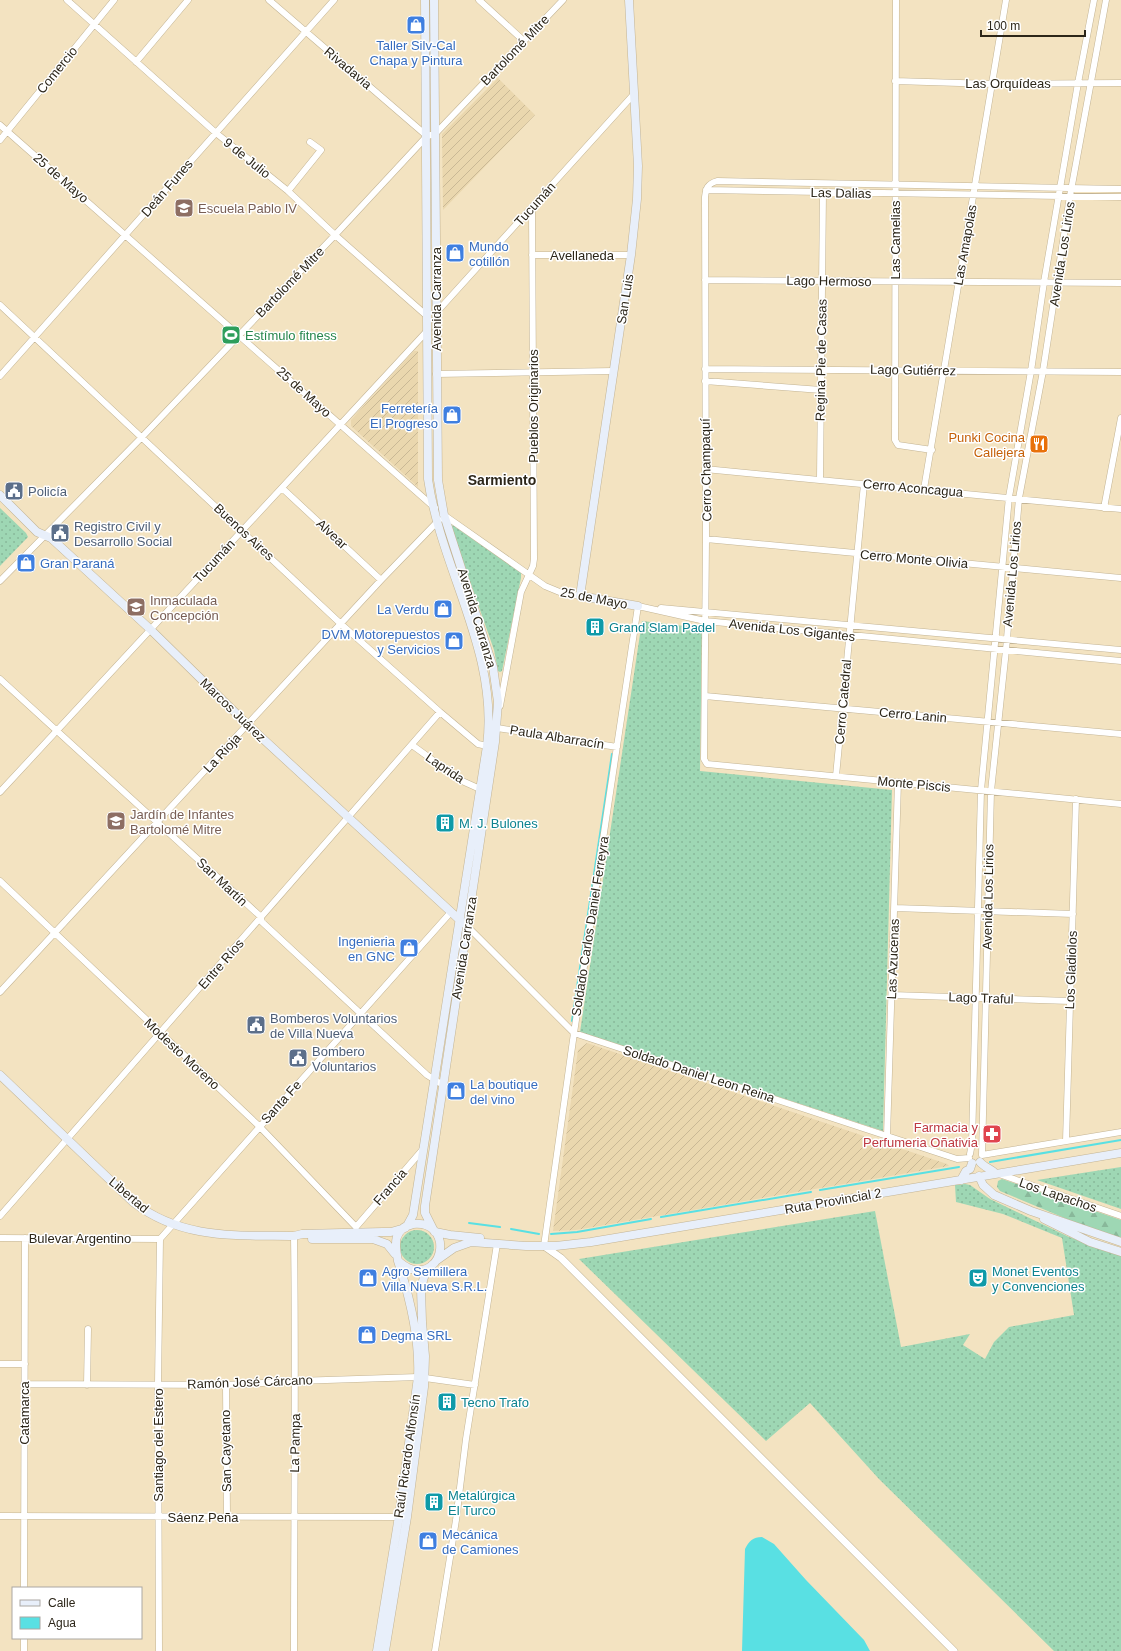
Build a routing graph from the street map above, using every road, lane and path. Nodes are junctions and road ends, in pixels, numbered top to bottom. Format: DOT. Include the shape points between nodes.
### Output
graph roads {
  1 [pos="67,0"];
  2 [pos="114,0"];
  3 [pos="188,0"];
  4 [pos="269,0"];
  5 [pos="334,0"];
  6 [pos="425,0"];
  7 [pos="434,0"];
  8 [pos="480,0"];
  9 [pos="563,0"];
  10 [pos="629,0"];
  11 [pos="896,0"];
  12 [pos="1006,0"];
  13 [pos="1094,0"];
  14 [pos="1106,0"];
  15 [pos="94,24"];
  16 [pos="305,32"];
  17 [pos="524,41"];
  18 [pos="136,62"];
  19 [pos="895,81"];
  20 [pos="1078,83"];
  21 [pos="1091,83"];
  22 [pos="1121,83"];
  23 [pos="992,84"];
  24 [pos="634,94"];
  25 [pos="0,125"];
  26 [pos="7,131"];
  27 [pos="216,132"];
  28 [pos="431,135"];
  29 [pos="0,140"];
  30 [pos="310,142"];
  31 [pos="894,185"];
  32 [pos="975,186"];
  33 [pos="1061,188"];
  34 [pos="1072,188"];
  35 [pos="1121,189"];
  36 [pos="706,190"];
  37 [pos="288,191"];
  38 [pos="823,192"];
  39 [pos="894,194"];
  40 [pos="974,195"];
  41 [pos="1059,196"];
  42 [pos="1070,196"];
  43 [pos="1121,198"];
  44 [pos="532,208"];
  45 [pos="126,235"];
  46 [pos="335,235"];
  47 [pos="532,254"];
  48 [pos="631,255"];
  49 [pos="705,280"];
  50 [pos="822,281"];
  51 [pos="1058,281"];
  52 [pos="895,282"];
  53 [pos="958,282"];
  54 [pos="1044,282"];
  55 [pos="1121,283"];
  56 [pos="0,305"];
  57 [pos="432,314"];
  58 [pos="428,330"];
  59 [pos="240,335"];
  60 [pos="35,336"];
  61 [pos="705,369"];
  62 [pos="821,369"];
  63 [pos="895,369"];
  64 [pos="944,370"];
  65 [pos="614,371"];
  66 [pos="1031,371"];
  67 [pos="1043,371"];
  68 [pos="532,372"];
  69 [pos="1121,372"];
  70 [pos="436,374"];
  71 [pos="0,376"];
  72 [pos="705,381"];
  73 [pos="821,390"];
  74 [pos="1121,418"];
  75 [pos="340,425"];
  76 [pos="142,437"];
  77 [pos="1119,438"];
  78 [pos="932,450"];
  79 [pos="705,469"];
  80 [pos="820,479"];
  81 [pos="864,484"];
  82 [pos="282,488"];
  83 [pos="924,489"];
  84 [pos="0,495"];
  85 [pos="1008,497"];
  86 [pos="1019,498"];
  87 [pos="433,506"];
  88 [pos="1104,508"];
  89 [pos="1121,509"];
  90 [pos="444,515"];
  91 [pos="437,522"];
  92 [pos="242,530"];
  93 [pos="45,535"];
  94 [pos="706,539"];
  95 [pos="857,554"];
  96 [pos="1003,567"];
  97 [pos="1013,568"];
  98 [pos="530,575"];
  99 [pos="1121,578"];
  100 [pos="381,580"];
  101 [pos="0,581"];
  102 [pos="580,596"];
  103 [pos="638,606"];
  104 [pos="706,612"];
  105 [pos="706,621"];
  106 [pos="341,624"];
  107 [pos="851,626"];
  108 [pos="150,630"];
  109 [pos="850,636"];
  110 [pos="996,639"];
  111 [pos="1006,640"];
  112 [pos="995,649"];
  113 [pos="1006,650"];
  114 [pos="1121,650"];
  115 [pos="1121,661"];
  116 [pos="0,679"];
  117 [pos="705,696"];
  118 [pos="842,709"];
  119 [pos="440,712"];
  120 [pos="988,722"];
  121 [pos="998,723"];
  122 [pos="497,724"];
  123 [pos="248,725"];
  124 [pos="56,731"];
  125 [pos="1121,734"];
  126 [pos="495,742"];
  127 [pos="412,745"];
  128 [pos="486,746"];
  129 [pos="617,747"];
  130 [pos="707,764"];
  131 [pos="836,776"];
  132 [pos="898,782"];
  133 [pos="480,790"];
  134 [pos="981,790"];
  135 [pos="991,791"];
  136 [pos="0,792"];
  137 [pos="1076,799"];
  138 [pos="1121,804"];
  139 [pos="349,818"];
  140 [pos="157,822"];
  141 [pos="0,881"];
  142 [pos="895,908"];
  143 [pos="978,911"];
  144 [pos="988,911"];
  145 [pos="451,912"];
  146 [pos="1073,914"];
  147 [pos="261,919"];
  148 [pos="464,923"];
  149 [pos="54,932"];
  150 [pos="0,992"];
  151 [pos="892,995"];
  152 [pos="976,998"];
  153 [pos="986,998"];
  154 [pos="1070,1001"];
  155 [pos="361,1013"];
  156 [pos="574,1033"];
  157 [pos="159,1034"];
  158 [pos="0,1075"];
  159 [pos="435,1080"];
  160 [pos="443,1085"];
  161 [pos="259,1126"];
  162 [pos="1121,1132"];
  163 [pos="887,1136"];
  164 [pos="67,1140"];
  165 [pos="1066,1141"];
  166 [pos="424,1148"];
  167 [pos="1121,1153"];
  168 [pos="975,1158"];
  169 [pos="995,1173"];
  170 [pos="979,1176"];
  171 [pos="961,1180"];
  172 [pos="1032,1210"];
  173 [pos="0,1216"];
  174 [pos="1121,1216"];
  175 [pos="173,1224"];
  176 [pos="406,1227"];
  177 [pos="356,1230"];
  178 [pos="434,1231"];
  179 [pos="294,1236"];
  180 [pos="0,1238"];
  181 [pos="25,1238"];
  182 [pos="160,1239"];
  183 [pos="1121,1242"];
  184 [pos="497,1244"];
  185 [pos="544,1246"];
  186 [pos="1121,1252"];
  187 [pos="397,1259"];
  188 [pos="435,1262"];
  189 [pos="88,1329"];
  190 [pos="0,1364"];
  191 [pos="25,1364"];
  192 [pos="421,1378"];
  193 [pos="296,1381"];
  194 [pos="24,1384"];
  195 [pos="158,1384"];
  196 [pos="87,1385"];
  197 [pos="226,1385"];
  198 [pos="475,1385"];
  199 [pos="0,1516"];
  200 [pos="24,1516"];
  201 [pos="159,1517"];
  202 [pos="227,1517"];
  203 [pos="294,1517"];
  204 [pos="403,1517"];
  205 [pos="24,1587"];
  206 [pos="24,1639"];
  207 [pos="24,1651"];
  208 [pos="159,1651"];
  209 [pos="294,1651"];
  210 [pos="377,1651"];
  211 [pos="385,1651"];
  212 [pos="435,1651"];
  213 [pos="954,1651"];
  1 -- 15 [label="street, 9 de Julio"];
  2 -- 15 [label="street, Comercio"];
  3 -- 18 [label="street"];
  4 -- 16 [label="street, Rivadavia"];
  5 -- 16 [label="street, Deán Funes"];
  6 -- 28 [label="main road, Avenida Carranza"];
  7 -- 28 [label="main road, Avenida Carranza"];
  8 -- 17 [label="street"];
  9 -- 17 [label="street, Bartolomé Mitre"];
  10 -- 24 [label="main road, San Luis"];
  11 -- 19 [label="street, Las Camelias"];
  12 -- 23 [label="street, Las Amapolas"];
  13 -- 20 [label="street, Avenida Los Lirios"];
  14 -- 21 [label="street, Avenida Los Lirios"];
  15 -- 18 [label="street, 9 de Julio"];
  15 -- 26 [label="street, Comercio"];
  16 -- 27 [label="street, Deán Funes"];
  16 -- 28 [label="street, Rivadavia"];
  17 -- 28 [label="street, Bartolomé Mitre"];
  18 -- 27 [label="street, 9 de Julio"];
  19 -- 23 [label="street, Las Orquídeas"];
  19 -- 31 [label="street, Las Camelias"];
  20 -- 21 [label="street, Las Orquídeas"];
  20 -- 23 [label="street, Las Orquídeas"];
  20 -- 33 [label="street, Avenida Los Lirios"];
  21 -- 22 [label="street, Las Orquídeas"];
  21 -- 34 [label="street, Avenida Los Lirios"];
  23 -- 32 [label="street, Las Amapolas"];
  24 -- 44 [label="street, Tucumán"];
  24 -- 48 [label="main road, San Luis" via="638,166"];
  25 -- 26 [label="street, 25 de Mayo"];
  26 -- 29 [label="street, Comercio"];
  26 -- 45 [label="street, 25 de Mayo"];
  27 -- 37 [label="street, 9 de Julio"];
  27 -- 45 [label="street, Deán Funes"];
  28 -- 46 [label="street, Bartolomé Mitre"];
  28 -- 57 [label="main road, Avenida Carranza"];
  30 -- 37 [label="street" via="321,150"];
  31 -- 32 [label="street, Las Dalias"];
  31 -- 36 [label="street, Las Dalias" via="716,182 707,186"];
  31 -- 39 [label="street, Las Camelias"];
  32 -- 33 [label="street, Las Dalias"];
  32 -- 40 [label="street, Las Amapolas"];
  33 -- 34 [label="street, Las Dalias"];
  33 -- 41 [label="street, Avenida Los Lirios"];
  34 -- 35 [label="street, Las Dalias"];
  34 -- 42 [label="street, Avenida Los Lirios"];
  36 -- 38 [label="street, Las Dalias"];
  36 -- 49 [label="street, Cerro Champaquí"];
  37 -- 46 [label="street, 9 de Julio"];
  38 -- 39 [label="street, Las Dalias"];
  38 -- 50 [label="street, Regina Pie de Casas"];
  39 -- 40 [label="street, Las Dalias"];
  39 -- 52 [label="street, Las Camelias"];
  40 -- 41 [label="street, Las Dalias"];
  40 -- 53 [label="street, Las Amapolas"];
  41 -- 42 [label="street, Las Dalias"];
  41 -- 54 [label="street, Avenida Los Lirios"];
  42 -- 43 [label="street, Las Dalias"];
  42 -- 51 [label="street, Avenida Los Lirios"];
  44 -- 47 [label="street, Pueblos Originarios"];
  44 -- 57 [label="street, Tucumán"];
  45 -- 59 [label="street, 25 de Mayo"];
  45 -- 60 [label="street, Deán Funes"];
  46 -- 57 [label="street, 9 de Julio"];
  46 -- 59 [label="street, Bartolomé Mitre"];
  47 -- 48 [label="street, Avellaneda"];
  47 -- 68 [label="street, Pueblos Originarios"];
  48 -- 65 [label="main road, San Luis"];
  49 -- 50 [label="street, Lago Hermoso"];
  49 -- 61 [label="street, Cerro Champaquí"];
  50 -- 52 [label="street, Lago Hermoso"];
  50 -- 62 [label="street, Regina Pie de Casas"];
  51 -- 54 [label="street, Lago Hermoso"];
  51 -- 55 [label="street, Lago Hermoso"];
  51 -- 67 [label="street, Avenida Los Lirios"];
  52 -- 53 [label="street, Lago Hermoso"];
  52 -- 63 [label="street, Las Camelias"];
  53 -- 54 [label="street, Lago Hermoso"];
  53 -- 64 [label="street, Las Amapolas"];
  54 -- 66 [label="street, Avenida Los Lirios"];
  56 -- 60 [label="street, Buenos Aires"];
  57 -- 58 [label="main road, Avenida Carranza"];
  57 -- 70 [label="main road, Avenida Carranza"];
  58 -- 75 [label="street, Tucumán"];
  58 -- 87 [label="main road, Avenida Carranza" via="428,479"];
  59 -- 75 [label="street, 25 de Mayo"];
  59 -- 76 [label="street, Bartolomé Mitre"];
  60 -- 71 [label="street, Deán Funes"];
  60 -- 76 [label="street, Buenos Aires"];
  61 -- 62 [label="street, Lago Gutiérrez"];
  61 -- 72 [label="street, Cerro Champaquí"];
  62 -- 63 [label="street, Lago Gutiérrez"];
  62 -- 73 [label="street, Regina Pie de Casas"];
  63 -- 64 [label="street, Lago Gutiérrez"];
  63 -- 78 [label="street, Las Camelias" via="894,440 898,445 905,447"];
  64 -- 66 [label="street, Lago Gutiérrez"];
  64 -- 78 [label="street, Las Amapolas"];
  65 -- 68 [label="street"];
  65 -- 102 [label="main road, San Luis"];
  66 -- 67 [label="street, Lago Gutiérrez"];
  66 -- 85 [label="street, Avenida Los Lirios"];
  67 -- 69 [label="street, Lago Gutiérrez"];
  67 -- 86 [label="street, Avenida Los Lirios"];
  68 -- 70 [label="street"];
  68 -- 98 [label="street, Pueblos Originarios" via="534,559"];
  70 -- 90 [label="main road, Avenida Carranza" via="438,480"];
  72 -- 73 [label="street"];
  72 -- 79 [label="street, Cerro Champaquí"];
  73 -- 80 [label="street, Regina Pie de Casas"];
  74 -- 77 [label="street"];
  75 -- 82 [label="street, Tucumán"];
  75 -- 87 [label="street, 25 de Mayo"];
  76 -- 92 [label="street, Buenos Aires"];
  76 -- 93 [label="street, Bartolomé Mitre"];
  77 -- 88 [label="street"];
  78 -- 83 [label="street, Las Amapolas"];
  79 -- 80 [label="street, Cerro Aconcagua"];
  79 -- 94 [label="street, Cerro Champaquí"];
  80 -- 81 [label="street, Cerro Aconcagua"];
  81 -- 83 [label="street, Cerro Aconcagua"];
  81 -- 95 [label="street, Cerro Catedral"];
  82 -- 92 [label="street, Tucumán"];
  82 -- 100 [label="street, Alvear"];
  83 -- 85 [label="street, Cerro Aconcagua"];
  84 -- 93 [label="main road, Marcos Juárez" via="37,532"];
  85 -- 86 [label="street, Cerro Aconcagua"];
  85 -- 96 [label="street, Avenida Los Lirios"];
  86 -- 88 [label="street, Cerro Aconcagua"];
  86 -- 97 [label="street, Avenida Los Lirios"];
  87 -- 90 [label="street, 25 de Mayo"];
  87 -- 91 [label="main road, Avenida Carranza"];
  88 -- 89 [label="street, Cerro Aconcagua"];
  90 -- 91 [label="street, La Rioja"];
  90 -- 98 [label="street, 25 de Mayo"];
  90 -- 122 [label="main road, Avenida Carranza" via="493,667 498,702"];
  91 -- 100 [label="street, La Rioja"];
  91 -- 128 [label="main road, Avenida Carranza" via="484,670 489,705"];
  92 -- 106 [label="street, Buenos Aires"];
  92 -- 108 [label="street, Tucumán"];
  93 -- 101 [label="street, Bartolomé Mitre"];
  93 -- 108 [label="main road, Marcos Juárez"];
  94 -- 95 [label="street, Cerro Monte Olivia"];
  94 -- 104 [label="street, Cerro Champaquí"];
  95 -- 96 [label="street, Cerro Monte Olivia"];
  95 -- 107 [label="street, Cerro Catedral"];
  96 -- 97 [label="street, Cerro Monte Olivia"];
  96 -- 110 [label="street, Avenida Los Lirios"];
  97 -- 99 [label="street, Cerro Monte Olivia"];
  97 -- 111 [label="street, Avenida Los Lirios"];
  98 -- 102 [label="street, 25 de Mayo" via="554,590"];
  98 -- 122 [label="street, Pueblos Originarios" via="521,592"];
  100 -- 106 [label="street, La Rioja"];
  102 -- 103 [label="main road, 25 de Mayo"];
  103 -- 104 [label="street, Avenida Los Gigantes"];
  103 -- 105 [label="street, Avenida Los Gigantes"];
  103 -- 129 [label="street, Soldado Carlos Daniel Ferreyra"];
  104 -- 105 [label="street, Cerro Champaquí"];
  104 -- 107 [label="street, Avenida Los Gigantes"];
  105 -- 109 [label="street, Avenida Los Gigantes"];
  105 -- 117 [label="street, Cerro Champaquí"];
  106 -- 119 [label="street, Buenos Aires"];
  106 -- 123 [label="street, La Rioja"];
  107 -- 109 [label="street, Cerro Catedral"];
  107 -- 110 [label="street, Avenida Los Gigantes"];
  108 -- 123 [label="main road, Marcos Juárez"];
  108 -- 124 [label="street, Tucumán"];
  109 -- 112 [label="street, Avenida Los Gigantes"];
  109 -- 118 [label="street, Cerro Catedral"];
  110 -- 111 [label="street, Avenida Los Gigantes"];
  110 -- 112 [label="street, Avenida Los Lirios"];
  111 -- 113 [label="street, Avenida Los Lirios"];
  111 -- 114 [label="street, Avenida Los Gigantes"];
  112 -- 113 [label="street, Avenida Los Gigantes"];
  112 -- 120 [label="street, Avenida Los Lirios"];
  113 -- 115 [label="street, Avenida Los Gigantes"];
  113 -- 121 [label="street, Avenida Los Lirios"];
  116 -- 124 [label="street, San Martín"];
  117 -- 118 [label="street, Cerro Lanin"];
  117 -- 130 [label="street, Cerro Champaquí" via="704,759"];
  118 -- 120 [label="street, Cerro Lanin"];
  118 -- 131 [label="street, Cerro Catedral"];
  119 -- 127 [label="street, Entre Ríos"];
  119 -- 128 [label="street, Buenos Aires" via="478,744"];
  120 -- 121 [label="street, Cerro Lanin"];
  120 -- 134 [label="street, Avenida Los Lirios"];
  121 -- 125 [label="street, Cerro Lanin"];
  121 -- 135 [label="street, Avenida Los Lirios"];
  122 -- 126 [label="main road, Avenida Carranza"];
  122 -- 129 [label="street, Paula Albarracín"];
  123 -- 139 [label="main road, Marcos Juárez"];
  123 -- 140 [label="street, La Rioja"];
  124 -- 136 [label="street, Tucumán"];
  124 -- 140 [label="street, San Martín"];
  126 -- 128 [label="street"];
  126 -- 148 [label="main road, Avenida Carranza"];
  127 -- 133 [label="street, Laprida" via="460,780"];
  127 -- 139 [label="street, Entre Ríos"];
  128 -- 133 [label="main road, Avenida Carranza"];
  129 -- 156 [label="street, Soldado Carlos Daniel Ferreyra"];
  130 -- 131 [label="street, Monte Piscis"];
  131 -- 132 [label="street, Monte Piscis"];
  132 -- 134 [label="street, Monte Piscis"];
  132 -- 142 [label="street, Las Azucenas"];
  133 -- 148 [label="main road, Avenida Carranza"];
  134 -- 135 [label="street, Monte Piscis"];
  134 -- 143 [label="street, Avenida Los Lirios"];
  135 -- 137 [label="street, Monte Piscis"];
  135 -- 144 [label="street, Avenida Los Lirios"];
  137 -- 138 [label="street, Monte Piscis"];
  137 -- 146 [label="street, Los Gladiolos"];
  139 -- 145 [label="main road, Marcos Juárez"];
  139 -- 147 [label="street, Entre Ríos"];
  140 -- 147 [label="street, San Martín"];
  140 -- 149 [label="street, La Rioja"];
  141 -- 149 [label="street, Modesto Moreno"];
  142 -- 143 [label="street"];
  142 -- 151 [label="street, Las Azucenas"];
  143 -- 144 [label="street"];
  143 -- 152 [label="street, Avenida Los Lirios"];
  144 -- 146 [label="street"];
  144 -- 153 [label="street, Avenida Los Lirios"];
  145 -- 148 [label="main road, Marcos Juárez"];
  145 -- 155 [label="street, Santa Fe"];
  146 -- 154 [label="street, Los Gladiolos"];
  147 -- 155 [label="street, San Martín"];
  147 -- 157 [label="street, Entre Ríos"];
  148 -- 156 [label="street, Soldado Daniel Leon Reina"];
  148 -- 159 [label="main road, Avenida Carranza"];
  148 -- 160 [label="main road, Avenida Carranza"];
  149 -- 150 [label="street, La Rioja"];
  149 -- 157 [label="street, Modesto Moreno"];
  151 -- 152 [label="street, Lago Traful"];
  151 -- 163 [label="street, Las Azucenas"];
  152 -- 153 [label="street, Lago Traful"];
  152 -- 168 [label="street, Avenida Los Lirios" via="972,1143"];
  153 -- 154 [label="street, Lago Traful"];
  153 -- 168 [label="street, Avenida Los Lirios"];
  154 -- 165 [label="street, Los Gladiolos"];
  155 -- 159 [label="street, San Martín"];
  155 -- 161 [label="street, Santa Fe"];
  156 -- 163 [label="street, Soldado Daniel Leon Reina"];
  156 -- 185 [label="street, Soldado Carlos Daniel Ferreyra"];
  157 -- 161 [label="street, Modesto Moreno"];
  157 -- 164 [label="street, Entre Ríos"];
  158 -- 164 [label="main road, Libertad"];
  159 -- 160 [label="street, San Martín"];
  159 -- 166 [label="main road, Avenida Carranza"];
  160 -- 178 [label="main road, Avenida Carranza" via="424,1206"];
  161 -- 175 [label="street, Santa Fe"];
  161 -- 177 [label="street, Modesto Moreno"];
  162 -- 165 [label="street, Soldado Daniel Leon Reina"];
  163 -- 168 [label="street, Soldado Daniel Leon Reina" via="957,1159"];
  164 -- 173 [label="street, Entre Ríos"];
  164 -- 175 [label="main road, Libertad" via="133,1202"];
  165 -- 168 [label="street, Soldado Daniel Leon Reina"];
  166 -- 176 [label="main road, Avenida Carranza" via="413,1215"];
  166 -- 177 [label="street, Francia"];
  167 -- 169 [label="main road, Ruta Provincial 2"];
  168 -- 169 [label="main road"];
  168 -- 171 [label="main road"];
  169 -- 170 [label="main road, Ruta Provincial 2"];
  169 -- 174 [label="street, Los Lapachos"];
  170 -- 171 [label="main road, Ruta Provincial 2"];
  170 -- 172 [label="main road" via="983,1185 994,1194"];
  171 -- 185 [label="main road, Ruta Provincial 2" via="623,1237"];
  172 -- 183 [label="main road"];
  172 -- 186 [label="main road" via="1072,1234"];
  175 -- 179 [label="main road, Libertad" via="218,1235"];
  175 -- 182 [label="street, Santa Fe"];
  176 -- 177 [label="main road, Libertad" via="391,1232"];
  176 -- 178 [label="main road" via="414,1224 423,1225"];
  176 -- 187 [label="main road" via="395,1241"];
  177 -- 179 [label="main road, Libertad"];
  178 -- 185 [label="main road"];
  178 -- 188 [label="main road" via="441,1248"];
  179 -- 187 [label="main road, Libertad" via="303,1239 373,1239 387,1244"];
  179 -- 193 [label="street, La Pampa"];
  180 -- 181 [label="street, Bulevar Argentino"];
  181 -- 182 [label="street, Bulevar Argentino"];
  181 -- 191 [label="street, Catamarca"];
  182 -- 195 [label="street, Santiago del Estero"];
  184 -- 185 [label="main road"];
  184 -- 188 [label="main road" via="467,1243 454,1248"];
  184 -- 198 [label="street"];
  185 -- 213 [label="street" via="561,1258"];
  187 -- 188 [label="main road" via="407,1268 416,1270 424,1269"];
  187 -- 192 [label="main road, Raúl Ricardo Alfonsín" via="413,1322"];
  188 -- 192 [label="main road, Raúl Ricardo Alfonsín" via="424,1278 421,1288 425,1356"];
  189 -- 196 [label="street"];
  190 -- 191 [label="street"];
  191 -- 194 [label="street, Catamarca"];
  192 -- 193 [label="street, Ramón José Cárcano"];
  192 -- 198 [label="street, Ramón José Cárcano"];
  192 -- 204 [label="main road, Raúl Ricardo Alfonsín"];
  193 -- 197 [label="street, Ramón José Cárcano"];
  193 -- 203 [label="street, La Pampa"];
  194 -- 196 [label="street, Ramón José Cárcano"];
  194 -- 200 [label="street, Catamarca"];
  195 -- 196 [label="street, Ramón José Cárcano"];
  195 -- 197 [label="street, Ramón José Cárcano"];
  195 -- 201 [label="street, Santiago del Estero"];
  197 -- 202 [label="street, San Cayetano"];
  198 -- 212 [label="street"];
  199 -- 200 [label="street, Sáenz Peña"];
  200 -- 201 [label="street, Sáenz Peña"];
  200 -- 205 [label="street, Catamarca"];
  201 -- 202 [label="street, Sáenz Peña"];
  201 -- 208 [label="street, Santiago del Estero"];
  202 -- 203 [label="street, Sáenz Peña"];
  203 -- 204 [label="street, Sáenz Peña"];
  203 -- 209 [label="street, La Pampa"];
  204 -- 210 [label="main road, Raúl Ricardo Alfonsín"];
  204 -- 211 [label="main road, Raúl Ricardo Alfonsín"];
  206 -- 207 [label="street"];
}
